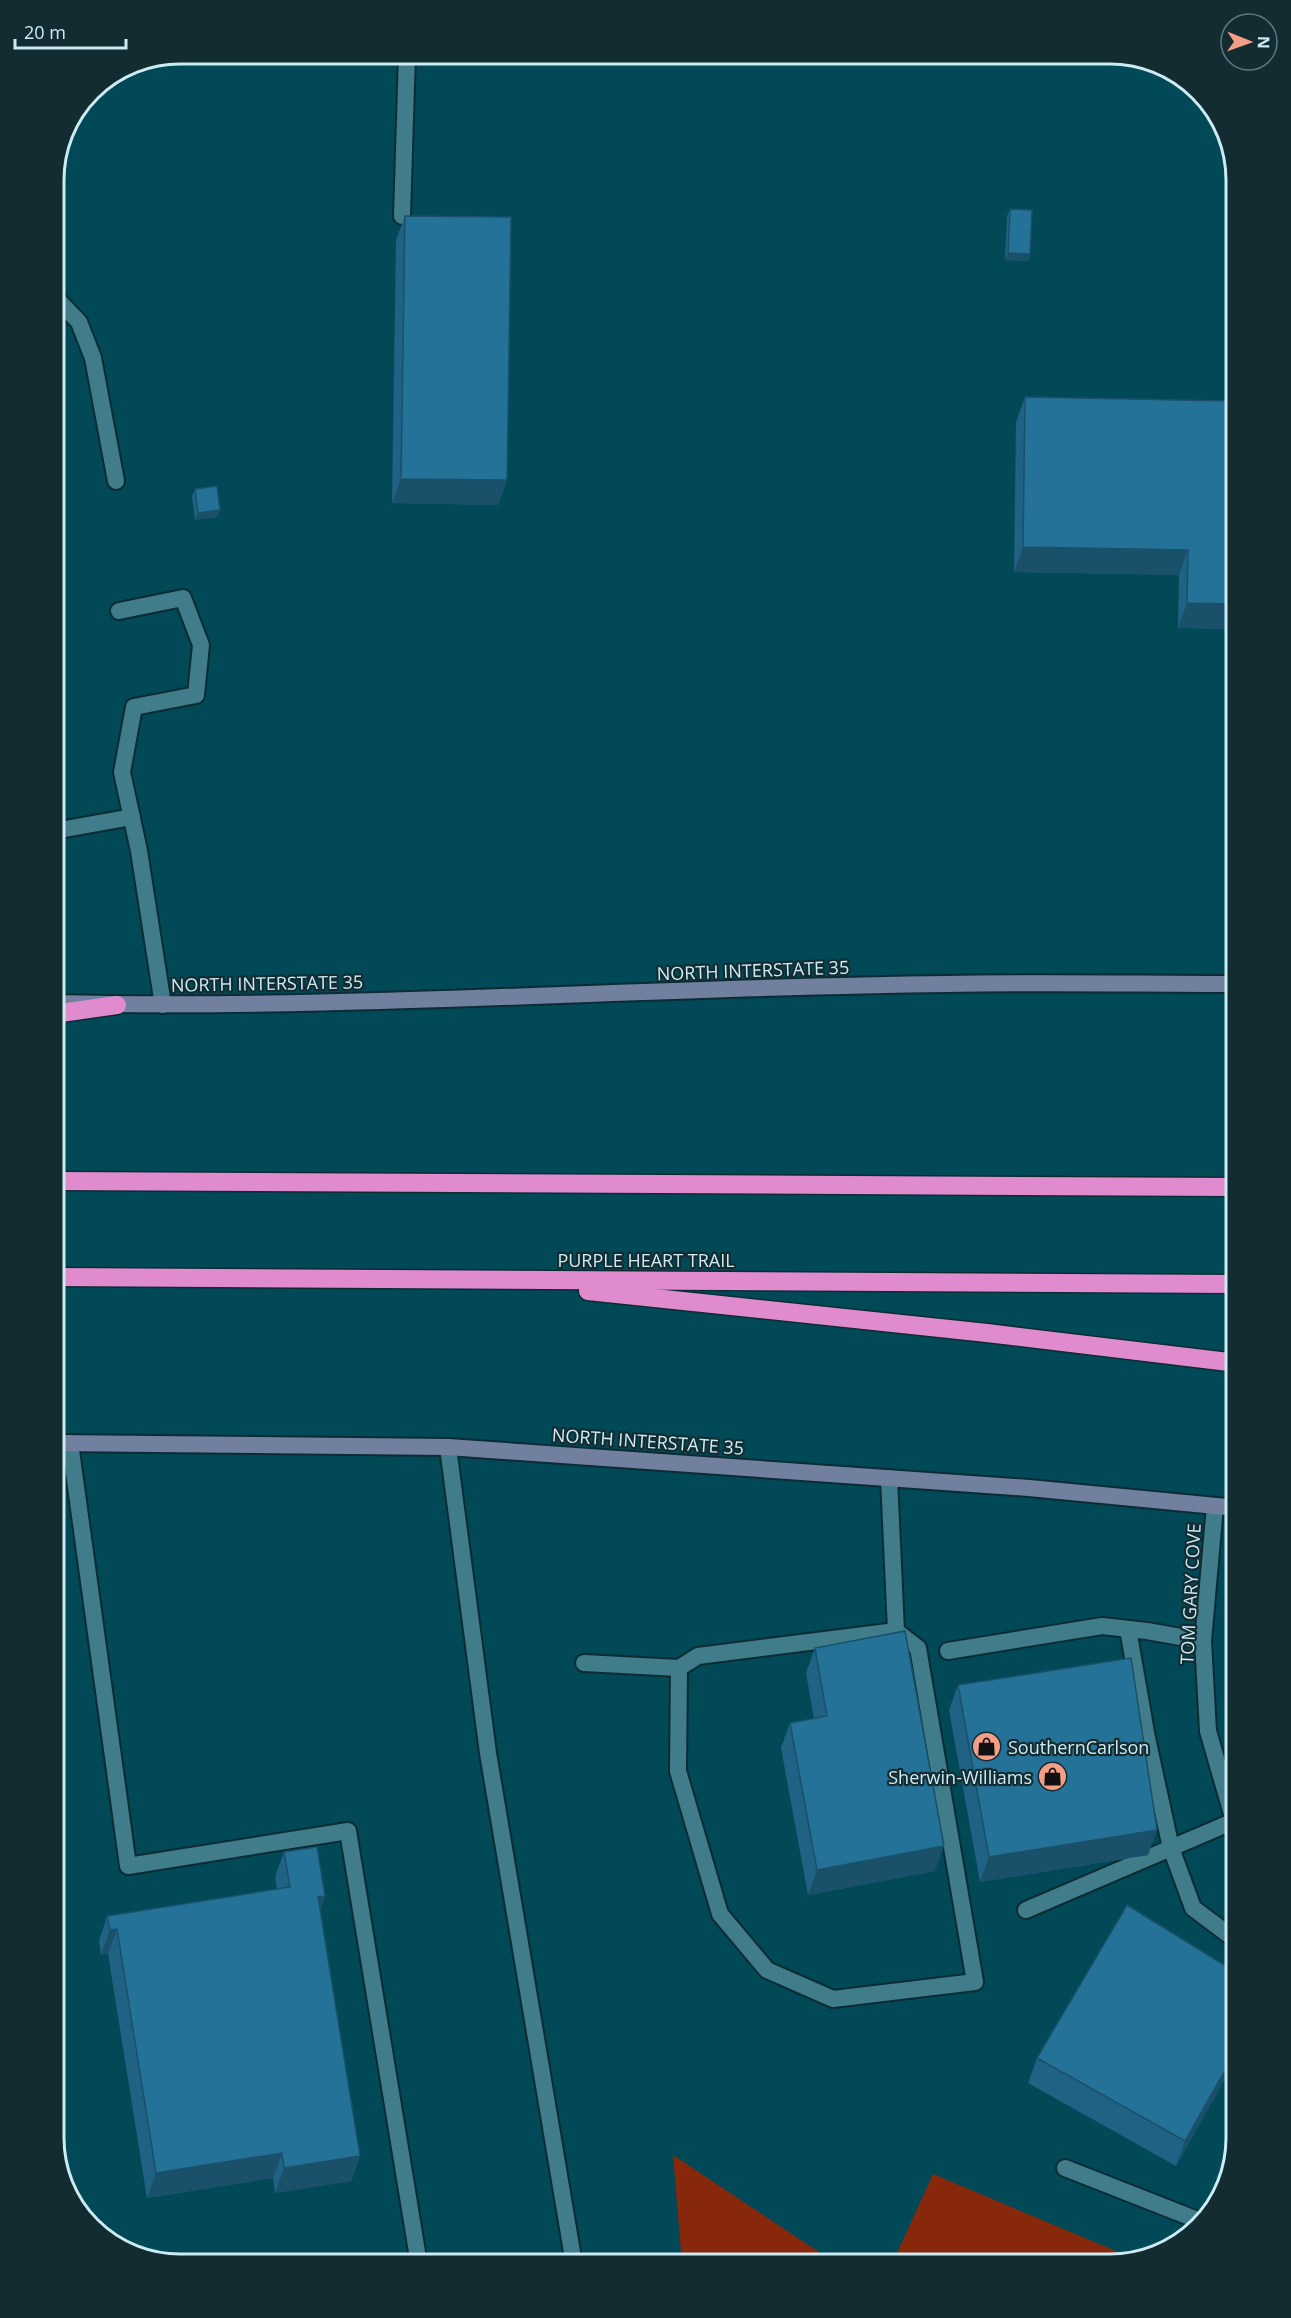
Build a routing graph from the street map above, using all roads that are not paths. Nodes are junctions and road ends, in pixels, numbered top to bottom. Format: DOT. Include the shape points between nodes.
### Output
graph roads {
  1 [pos="406,64"];
  2 [pos="402,216"];
  3 [pos="65,307"];
  4 [pos="116,481"];
  5 [pos="119,611"];
  6 [pos="132,817"];
  7 [pos="65,829"];
  8 [pos="1226,984"];
  9 [pos="65,1003"];
  10 [pos="117,1005"];
  11 [pos="163,1005"];
  12 [pos="65,1012"];
  13 [pos="64,1181"];
  14 [pos="1226,1187"];
  15 [pos="64,1277"];
  16 [pos="484,1280"];
  17 [pos="1226,1284"];
  18 [pos="1226,1361"];
  19 [pos="64,1443"];
  20 [pos="448,1447"];
  21 [pos="64,1458"];
  22 [pos="889,1478"];
  23 [pos="1215,1506"];
  24 [pos="1226,1507"];
  25 [pos="1128,1629"];
  26 [pos="896,1631"];
  27 [pos="1203,1641"];
  28 [pos="948,1651"];
  29 [pos="584,1663"];
  30 [pos="679,1668"];
  31 [pos="1226,1790"];
  32 [pos="1226,1826"];
  33 [pos="1171,1848"];
  34 [pos="1026,1910"];
  35 [pos="1226,1933"];
  36 [pos="1065,2168"];
  37 [pos="1194,2218"];
  38 [pos="417,2253"];
  39 [pos="572,2253"];
  1 -- 2 [label="street"];
  3 -- 4 [label="street" via="79,322 93,358"];
  5 -- 6 [label="street" via="183,598 201,645 196,695 134,707 122,772"];
  6 -- 7 [label="street"];
  6 -- 11 [label="street"];
  8 -- 11 [label="main road, NORTH INTERSTATE 35" via="945,984"];
  9 -- 10 [label="main road, NORTH INTERSTATE 35"];
  10 -- 11 [label="main road, NORTH INTERSTATE 35"];
  10 -- 12 [label="highway"];
  13 -- 14 [label="highway"];
  15 -- 16 [label="highway, PURPLE HEART TRAIL"];
  16 -- 17 [label="highway, PURPLE HEART TRAIL"];
  16 -- 18 [label="highway"];
  19 -- 20 [label="main road, NORTH INTERSTATE 35"];
  20 -- 22 [label="main road, NORTH INTERSTATE 35"];
  20 -- 39 [label="street" via="488,1754"];
  21 -- 38 [label="street" via="128,1866 348,1831"];
  22 -- 23 [label="main road, NORTH INTERSTATE 35"];
  22 -- 26 [label="street"];
  23 -- 24 [label="main road, NORTH INTERSTATE 35"];
  23 -- 27 [label="street, TOM GARY COVE"];
  25 -- 27 [label="street"];
  25 -- 28 [label="street" via="1102,1626"];
  25 -- 33 [label="street"];
  26 -- 30 [label="street" via="698,1656"];
  26 -- 30 [label="street" via="918,1648 975,1982 833,1999 767,1970 720,1914 687,1804 678,1771"];
  27 -- 31 [label="street, TOM GARY COVE" via="1208,1731"];
  29 -- 30 [label="street"];
  32 -- 33 [label="street"];
  33 -- 34 [label="street"];
  33 -- 35 [label="street" via="1193,1908"];
  36 -- 37 [label="street"];
}
